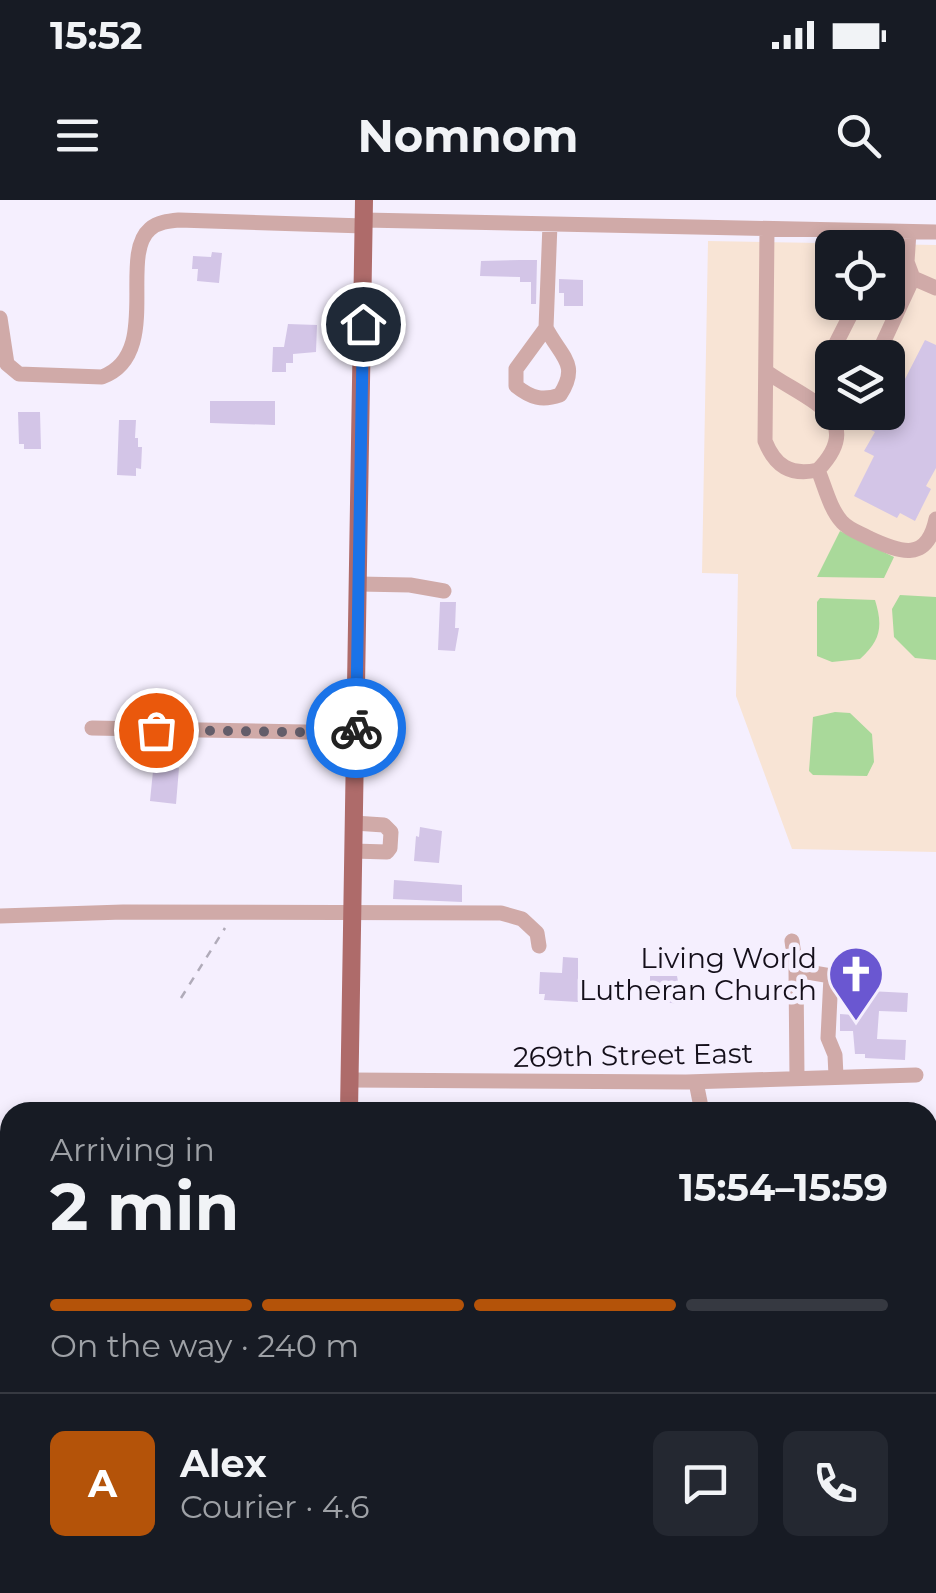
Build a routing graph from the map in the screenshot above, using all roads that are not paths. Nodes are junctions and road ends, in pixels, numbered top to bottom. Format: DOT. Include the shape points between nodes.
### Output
graph roads {
  1 [pos="364,200"];
  2 [pos="364,223"];
  3 [pos="550,224"];
  4 [pos="766,228"];
  5 [pos="909,232"];
  6 [pos="936,232"];
  7 [pos="905,270"];
  8 [pos="910,270"];
  9 [pos="936,288"];
  10 [pos="0,318"];
  11 [pos="546,328"];
  12 [pos="883,340"];
  13 [pos="767,372"];
  14 [pos="818,470"];
  15 [pos="936,518"];
  16 [pos="359,584"];
  17 [pos="444,590"];
  18 [pos="92,728"];
  19 [pos="356,733"];
  20 [pos="354,823"];
  21 [pos="353,851"];
  22 [pos="352,912"];
  23 [pos="0,916"];
  24 [pos="792,942"];
  25 [pos="539,946"];
  26 [pos="796,970"];
  27 [pos="916,1075"];
  28 [pos="836,1076"];
  29 [pos="796,1078"];
  30 [pos="350,1080"];
  31 [pos="696,1082"];
  32 [pos="349,1102"];
  33 [pos="700,1102"];
  1 -- 2 [label="main road"];
  2 -- 3 [label="street"];
  2 -- 10 [label="street" via="179,220 152,226 140,248 132,343 122,366 102,378 19,374 7,364"];
  2 -- 16 [label="main road"];
  3 -- 4 [label="street"];
  3 -- 11 [label="street"];
  4 -- 5 [label="street"];
  4 -- 13 [label="street"];
  5 -- 6 [label="street"];
  5 -- 8 [label="street"];
  7 -- 8 [label="street"];
  8 -- 9 [label="street"];
  8 -- 12 [label="street"];
  11 -- 11 [label="street" via="516,369 516,386 546,400 560,395 570,378 569,364"];
  13 -- 14 [label="street" via="765,441 773,460 788,471"];
  13 -- 14 [label="street" via="827,410 836,425 834,454"];
  14 -- 15 [label="street" via="845,526 897,551 925,544"];
  16 -- 17 [label="street"];
  16 -- 19 [label="main road"];
  18 -- 19 [label="street"];
  19 -- 20 [label="main road"];
  20 -- 21 [label="main road"];
  20 -- 21 [label="street" via="384,825 391,832 386,852"];
  21 -- 22 [label="main road"];
  22 -- 23 [label="street"];
  22 -- 25 [label="street" via="501,913 537,932"];
  22 -- 30 [label="main road"];
  24 -- 26 [label="street"];
  26 -- 28 [label="street" via="826,972 832,980 828,1038"];
  26 -- 29 [label="street"];
  27 -- 28 [label="street, 269th Street East"];
  28 -- 29 [label="street, 269th Street East"];
  29 -- 31 [label="street, 269th Street East"];
  30 -- 31 [label="street, 269th Street East"];
  30 -- 32 [label="main road"];
  31 -- 33 [label="street"];
}
